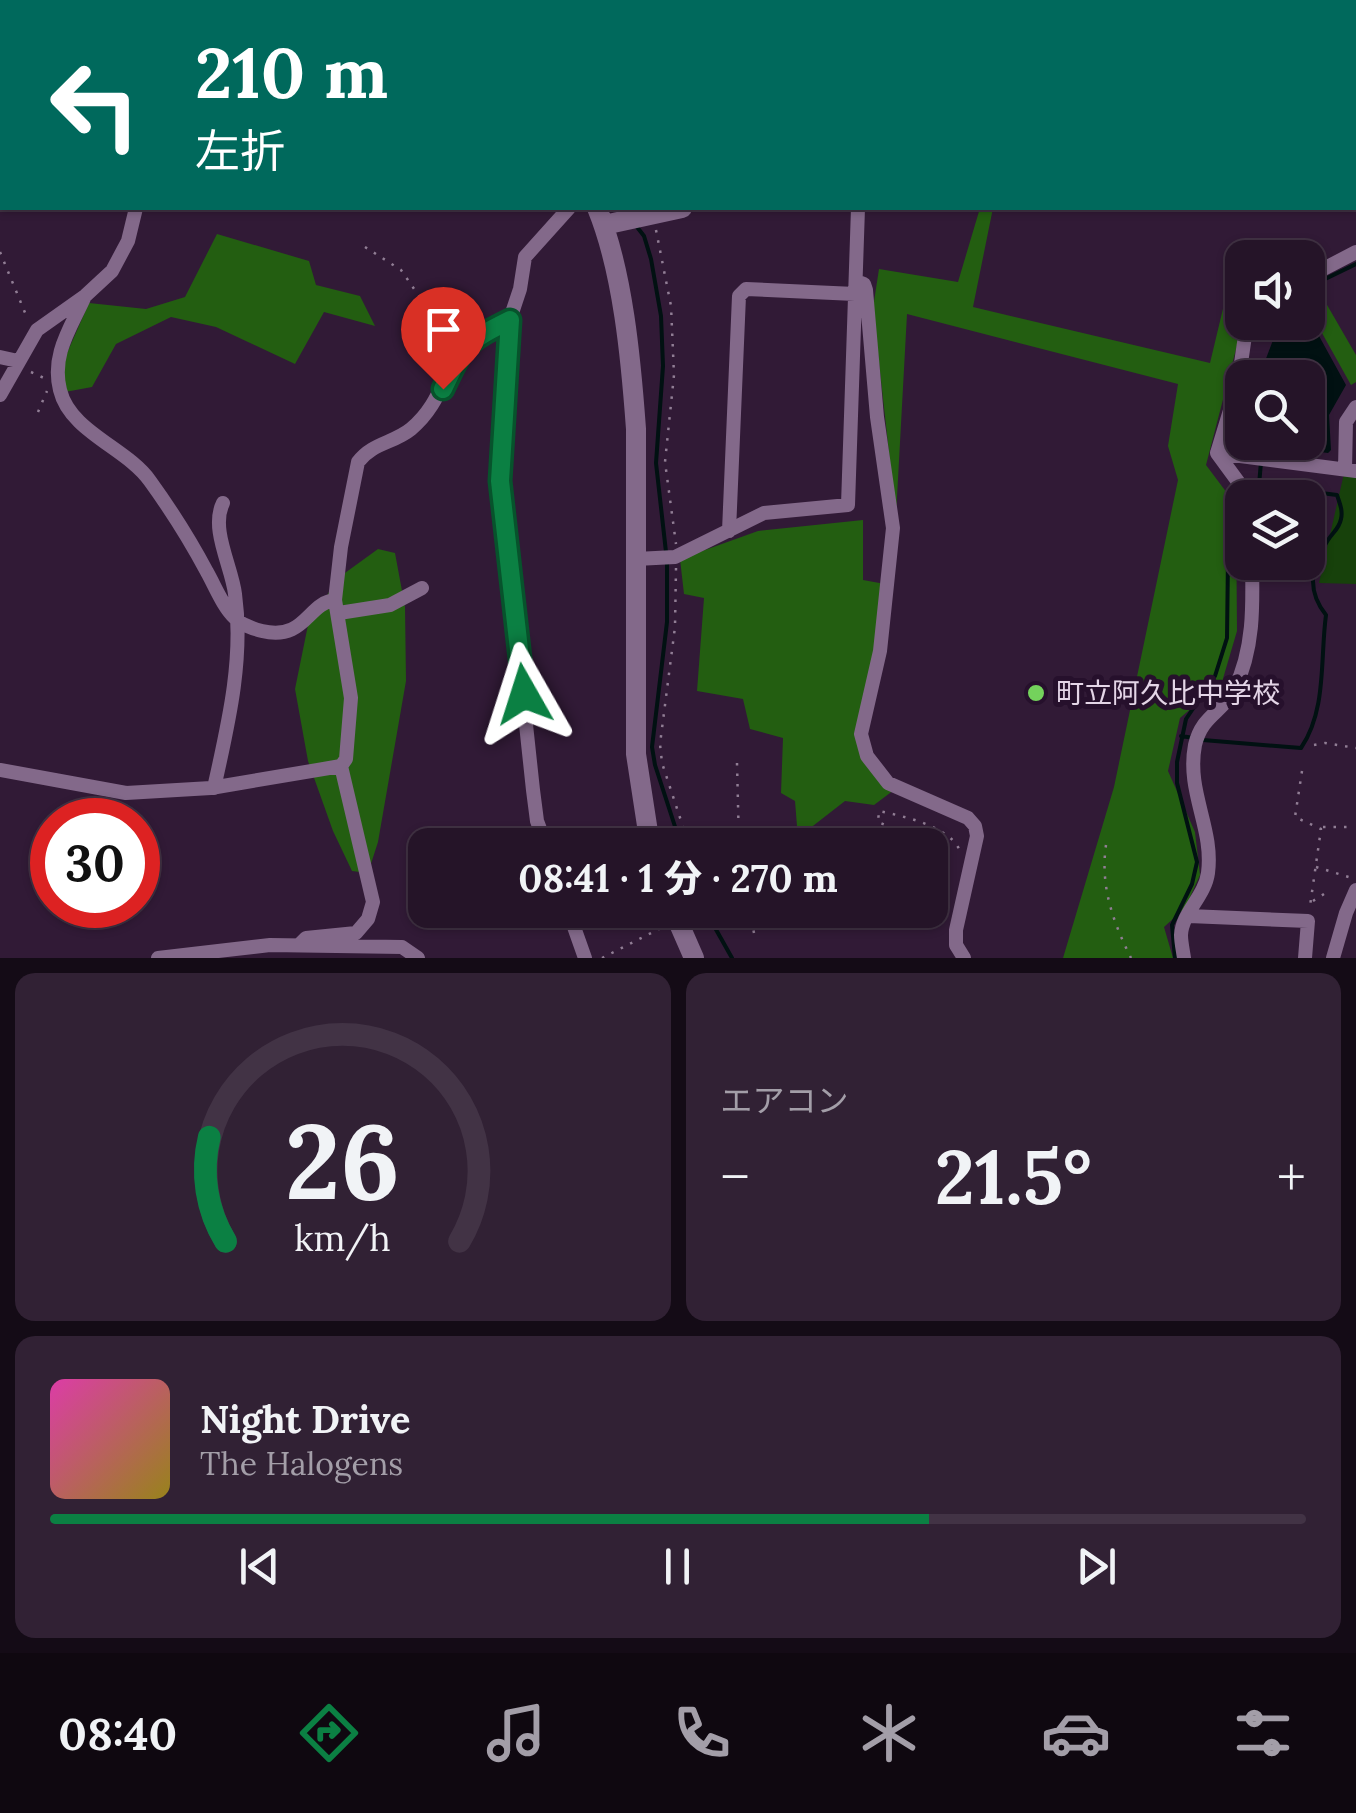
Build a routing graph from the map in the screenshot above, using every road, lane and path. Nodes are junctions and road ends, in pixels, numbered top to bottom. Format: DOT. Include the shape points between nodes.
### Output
graph roads {
  1 [pos="136,210"];
  2 [pos="567,210"];
  3 [pos="670,210"];
  4 [pos="858,210"];
  5 [pos="623,218"];
  6 [pos="365,247"];
  7 [pos="0,252"];
  8 [pos="1356,252"];
  9 [pos="1325,268"];
  10 [pos="855,287"];
  11 [pos="84,296"];
  12 [pos="510,320"];
  13 [pos="489,330"];
  14 [pos="36,332"];
  15 [pos="1245,340"];
  16 [pos="0,358"];
  17 [pos="17,362"];
  18 [pos="52,380"];
  19 [pos="0,395"];
  20 [pos="1356,407"];
  21 [pos="1218,454"];
  22 [pos="1350,470"];
  23 [pos="1237,480"];
  24 [pos="223,503"];
  25 [pos="728,531"];
  26 [pos="676,556"];
  27 [pos="643,560"];
  28 [pos="1252,580"];
  29 [pos="422,588"];
  30 [pos="337,606"];
  31 [pos="236,620"];
  32 [pos="1314,745"];
  33 [pos="1356,748"];
  34 [pos="737,763"];
  35 [pos="341,766"];
  36 [pos="0,770"];
  37 [pos="1302,770"];
  38 [pos="214,788"];
  39 [pos="1351,827"];
  40 [pos="541,828"];
  41 [pos="647,828"];
  42 [pos="683,828"];
  43 [pos="739,828"];
  44 [pos="892,828"];
  45 [pos="932,828"];
  46 [pos="1321,829"];
  47 [pos="948,836"];
  48 [pos="1106,845"];
  49 [pos="960,853"];
  50 [pos="1315,867"];
  51 [pos="1355,892"];
  52 [pos="1324,894"];
  53 [pos="1310,900"];
  54 [pos="1189,916"];
  55 [pos="1308,921"];
  56 [pos="574,928"];
  57 [pos="653,928"];
  58 [pos="681,928"];
  59 [pos="753,928"];
  60 [pos="754,933"];
  61 [pos="1339,943"];
  62 [pos="299,945"];
  63 [pos="1356,946"];
  64 [pos="158,958"];
  65 [pos="418,958"];
  66 [pos="585,958"];
  67 [pos="602,958"];
  68 [pos="694,958"];
  69 [pos="964,958"];
  70 [pos="1130,958"];
  71 [pos="1184,958"];
  72 [pos="1305,958"];
  73 [pos="1333,958"];
  1 -- 11 [label="street" via="112,271"];
  2 -- 12 [label="street" via="525,257"];
  3 -- 5 [label="street"];
  4 -- 10 [label="street"];
  5 -- 26 [label="path" via="672,306 674,375 665,462"];
  5 -- 27 [label="street"];
  6 -- 13 [label="path" via="401,270 419,296"];
  7 -- 14 [label="path"];
  8 -- 9 [label="street"];
  10 -- 25 [label="street" via="848,505 764,512"];
  10 -- 25 [label="street" via="746,289 739,296"];
  10 -- 69 [label="street" via="864,284 866,290 892,528 880,651 860,734 867,756 888,782 975,826 956,930"];
  11 -- 14 [label="street"];
  11 -- 31 [label="street" via="60,350 60,394 90,430 142,470"];
  12 -- 13 [label="street"];
  12 -- 40 [label="street" via="500,481"];
  13 -- 30 [label="street" via="462,349 420,420 358,462"];
  14 -- 17 [label="street"];
  15 -- 21 [label="street"];
  16 -- 17 [label="street"];
  17 -- 18 [label="path"];
  17 -- 19 [label="street"];
  20 -- 22 [label="street" via="1346,422"];
  21 -- 22 [label="street"];
  21 -- 23 [label="street"];
  24 -- 31 [label="street" via="218,512"];
  25 -- 26 [label="street"];
  26 -- 27 [label="street"];
  26 -- 42 [label="path" via="675,627 660,744"];
  27 -- 41 [label="street" via="636,754"];
  28 -- 54 [label="street" via="1248,653 1234,690 1206,718 1196,744 1192,785 1209,860"];
  29 -- 30 [label="street" via="390,606"];
  30 -- 31 [label="street" via="327,601 286,633"];
  30 -- 35 [label="street" via="351,698"];
  31 -- 38 [label="street" via="234,698"];
  32 -- 33 [label="path"];
  34 -- 43 [label="path"];
  35 -- 38 [label="street"];
  35 -- 62 [label="street" via="372,890 371,912 356,933 306,938"];
  36 -- 38 [label="street" via="126,793"];
  37 -- 46 [label="path" via="1295,817"];
  39 -- 46 [label="path"];
  44 -- 45 [label="path" via="878,822 879,811"];
  46 -- 50 [label="path"];
  47 -- 49 [label="path"];
  48 -- 70 [label="path" via="1110,909"];
  50 -- 51 [label="path" via="1356,880 1349,892"];
  50 -- 53 [label="path"];
  51 -- 61 [label="street"];
  52 -- 53 [label="path"];
  53 -- 55 [label="path"];
  54 -- 55 [label="street"];
  54 -- 71 [label="street" via="1181,935"];
  55 -- 72 [label="street"];
  56 -- 66 [label="street"];
  57 -- 67 [label="path"];
  58 -- 68 [label="street"];
  59 -- 60 [label="path"];
  61 -- 63 [label="street"];
  61 -- 73 [label="street"];
  62 -- 64 [label="street"];
  62 -- 65 [label="street" via="402,947"];
}
